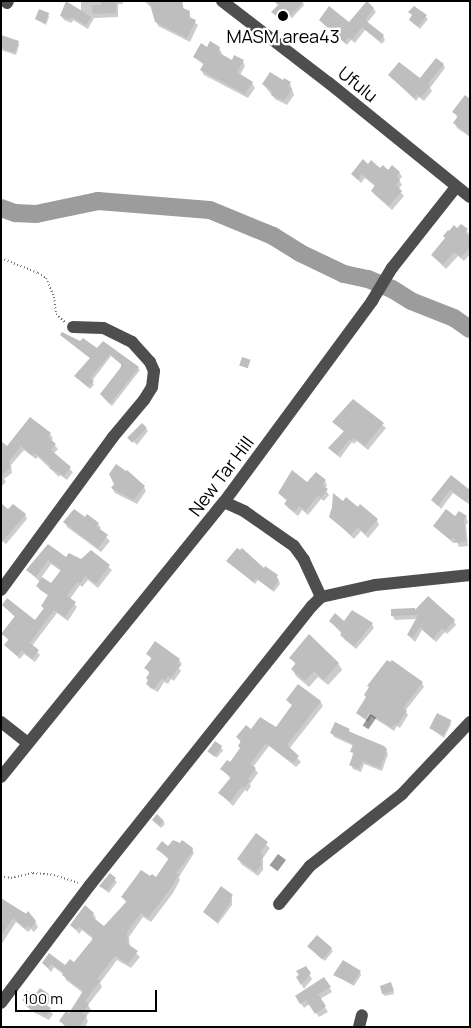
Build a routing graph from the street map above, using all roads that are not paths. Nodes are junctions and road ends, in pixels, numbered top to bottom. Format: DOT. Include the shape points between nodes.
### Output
graph roads {
  1 [pos="222,1"];
  2 [pos="456,187"];
  3 [pos="470,197"];
  4 [pos="73,327"];
  5 [pos="224,502"];
  6 [pos="470,575"];
  7 [pos="1,590"];
  8 [pos="321,597"];
  9 [pos="1,722"];
  10 [pos="470,722"];
  11 [pos="28,743"];
  12 [pos="1,777"];
  13 [pos="279,904"];
  14 [pos="1,1003"];
  1 -- 2 [label="street, Ufulu"];
  2 -- 3 [label="street, Ufulu"];
  2 -- 5 [label="street, New Tar Hill" via="392,268"];
  4 -- 7 [label="street" via="103,328 132,342 154,371 152,387"];
  5 -- 8 [label="street" via="244,511 294,546"];
  5 -- 11 [label="street, New Tar Hill"];
  6 -- 8 [label="street" via="375,585"];
  8 -- 14 [label="street" via="90,885"];
  9 -- 11 [label="street"];
  10 -- 13 [label="street" via="402,794 310,866"];
  11 -- 12 [label="street, New Tar Hill"];
}
